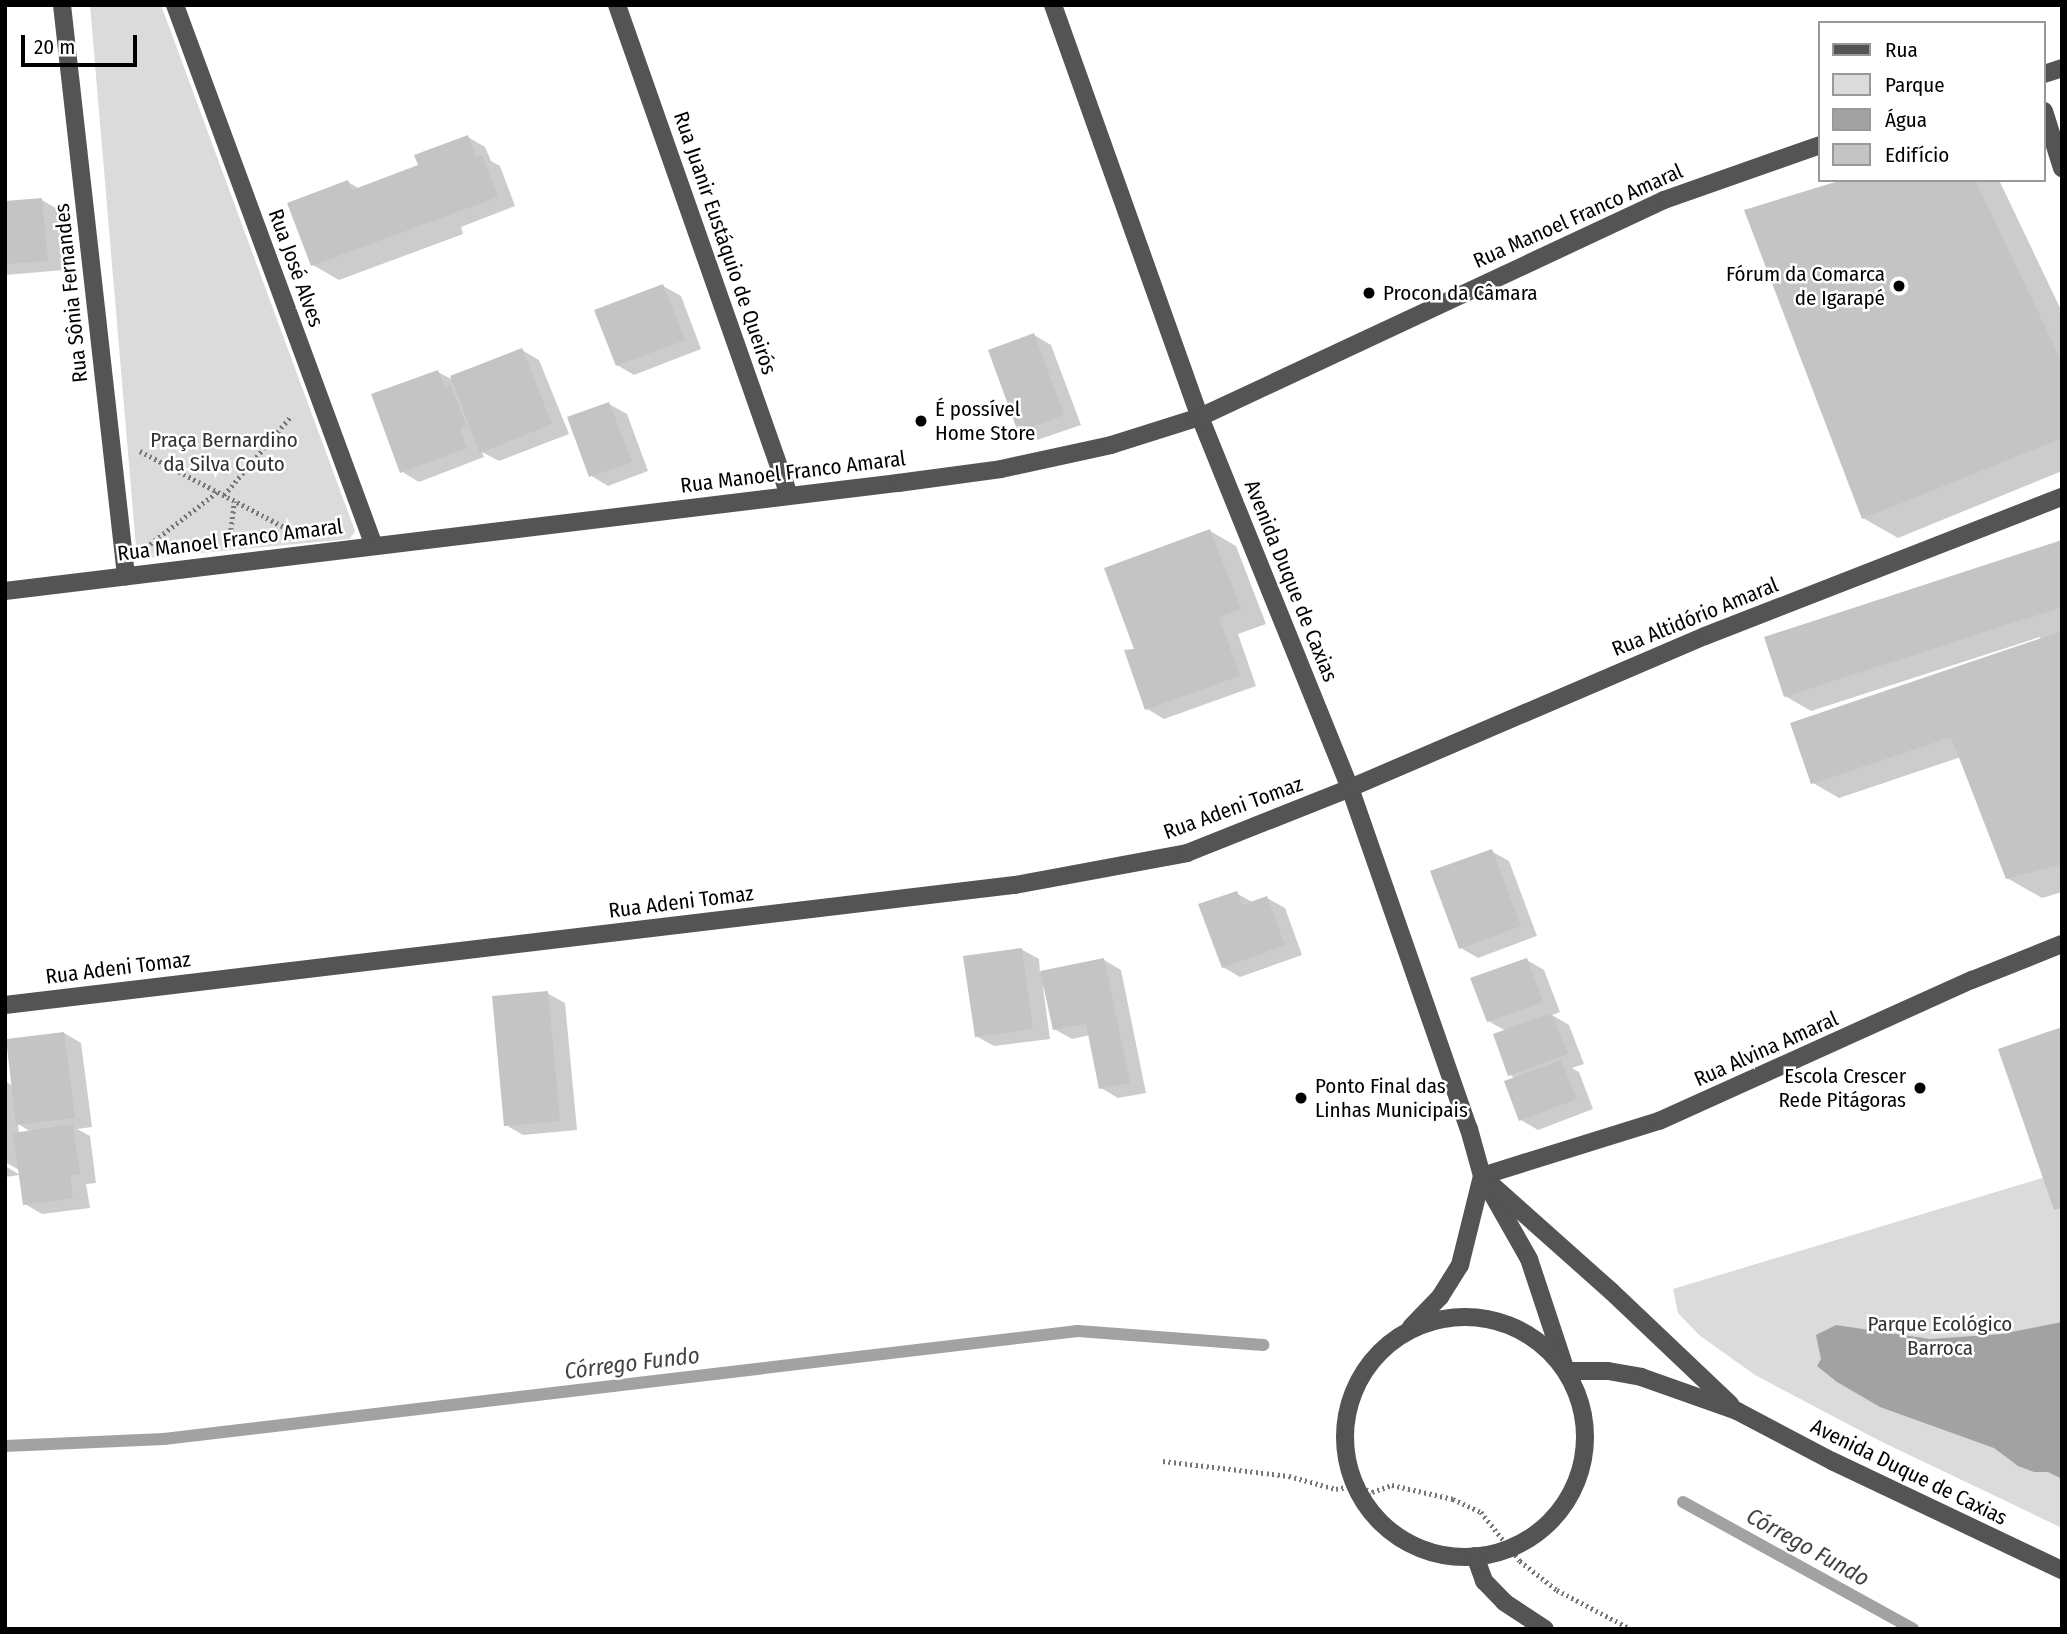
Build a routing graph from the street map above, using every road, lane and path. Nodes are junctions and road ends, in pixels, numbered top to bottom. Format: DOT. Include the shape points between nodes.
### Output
graph roads {
  1 [pos="62,5"];
  2 [pos="175,5"];
  3 [pos="617,5"];
  4 [pos="1054,5"];
  5 [pos="2046,117"];
  6 [pos="1818,146"];
  7 [pos="2062,168"];
  8 [pos="291,416"];
  9 [pos="1200,417"];
  10 [pos="137,449"];
  11 [pos="217,492"];
  12 [pos="224,495"];
  13 [pos="789,495"];
  14 [pos="2062,497"];
  15 [pos="233,501"];
  16 [pos="292,532"];
  17 [pos="229,540"];
  18 [pos="374,546"];
  19 [pos="147,547"];
  20 [pos="126,576"];
  21 [pos="5,591"];
  22 [pos="1350,788"];
  23 [pos="2062,944"];
  24 [pos="5,1005"];
  25 [pos="1482,1176"];
  26 [pos="1405,1333"];
  27 [pos="1566,1371"];
  28 [pos="1737,1412"];
  29 [pos="1163,1461"];
  30 [pos="1356,1485"];
  31 [pos="1510,1548"];
  32 [pos="1475,1556"];
  33 [pos="2062,1570"];
  34 [pos="1545,1629"];
  35 [pos="1631,1629"];
  1 -- 20 [label="street, Rua Sônia Fernandes"];
  2 -- 18 [label="street, Rua José Alves"];
  3 -- 13 [label="street, Rua Juanir Eustáquio de Queirós"];
  4 -- 9 [label="street, Avenida Duque de Caxias"];
  5 -- 7 [label="street"];
  6 -- 9 [label="street, Rua Manoel Franco Amaral" via="1664,200"];
  8 -- 12 [label="path"];
  9 -- 13 [label="street, Rua Manoel Franco Amaral" via="1111,445 1001,469"];
  9 -- 22 [label="street, Avenida Duque de Caxias"];
  10 -- 11 [label="path"];
  11 -- 12 [label="path"];
  11 -- 19 [label="path"];
  12 -- 15 [label="path"];
  13 -- 18 [label="street, Rua Manoel Franco Amaral"];
  14 -- 22 [label="street, Rua Altidório Amaral" via="1705,636"];
  15 -- 16 [label="path"];
  15 -- 17 [label="path"];
  18 -- 20 [label="street, Rua Manoel Franco Amaral"];
  20 -- 21 [label="street, Rua Manoel Franco Amaral"];
  22 -- 24 [label="street, Rua Adeni Tomaz" via="1187,853 1015,885"];
  22 -- 25 [label="street, Avenida Duque de Caxias"];
  23 -- 25 [label="street, Rua Alvina Amaral" via="1659,1121"];
  25 -- 26 [label="street, Avenida Duque de Caxias" via="1460,1265 1440,1297"];
  25 -- 27 [label="street, Avenida Duque de Caxias" via="1529,1259"];
  25 -- 28 [label="street, Avenida Duque de Caxias"];
  26 -- 27 [label="street" via="1447,1318 1492,1320 1533,1338"];
  26 -- 30 [label="street" via="1372,1361 1351,1399 1345,1442"];
  27 -- 28 [label="street, Avenida Duque de Caxias" via="1641,1377"];
  27 -- 31 [label="street" via="1584,1415 1583,1462 1576,1484 1549,1523"];
  28 -- 33 [label="street, Avenida Duque de Caxias"];
  29 -- 30 [label="path" via="1289,1476 1336,1489"];
  30 -- 31 [label="path" via="1371,1492 1392,1485 1454,1499 1480,1512"];
  30 -- 32 [label="street" via="1375,1515 1410,1543 1431,1552"];
  31 -- 32 [label="street"];
  31 -- 35 [label="path" via="1556,1590"];
  32 -- 34 [label="street" via="1485,1581 1504,1602"];
}
